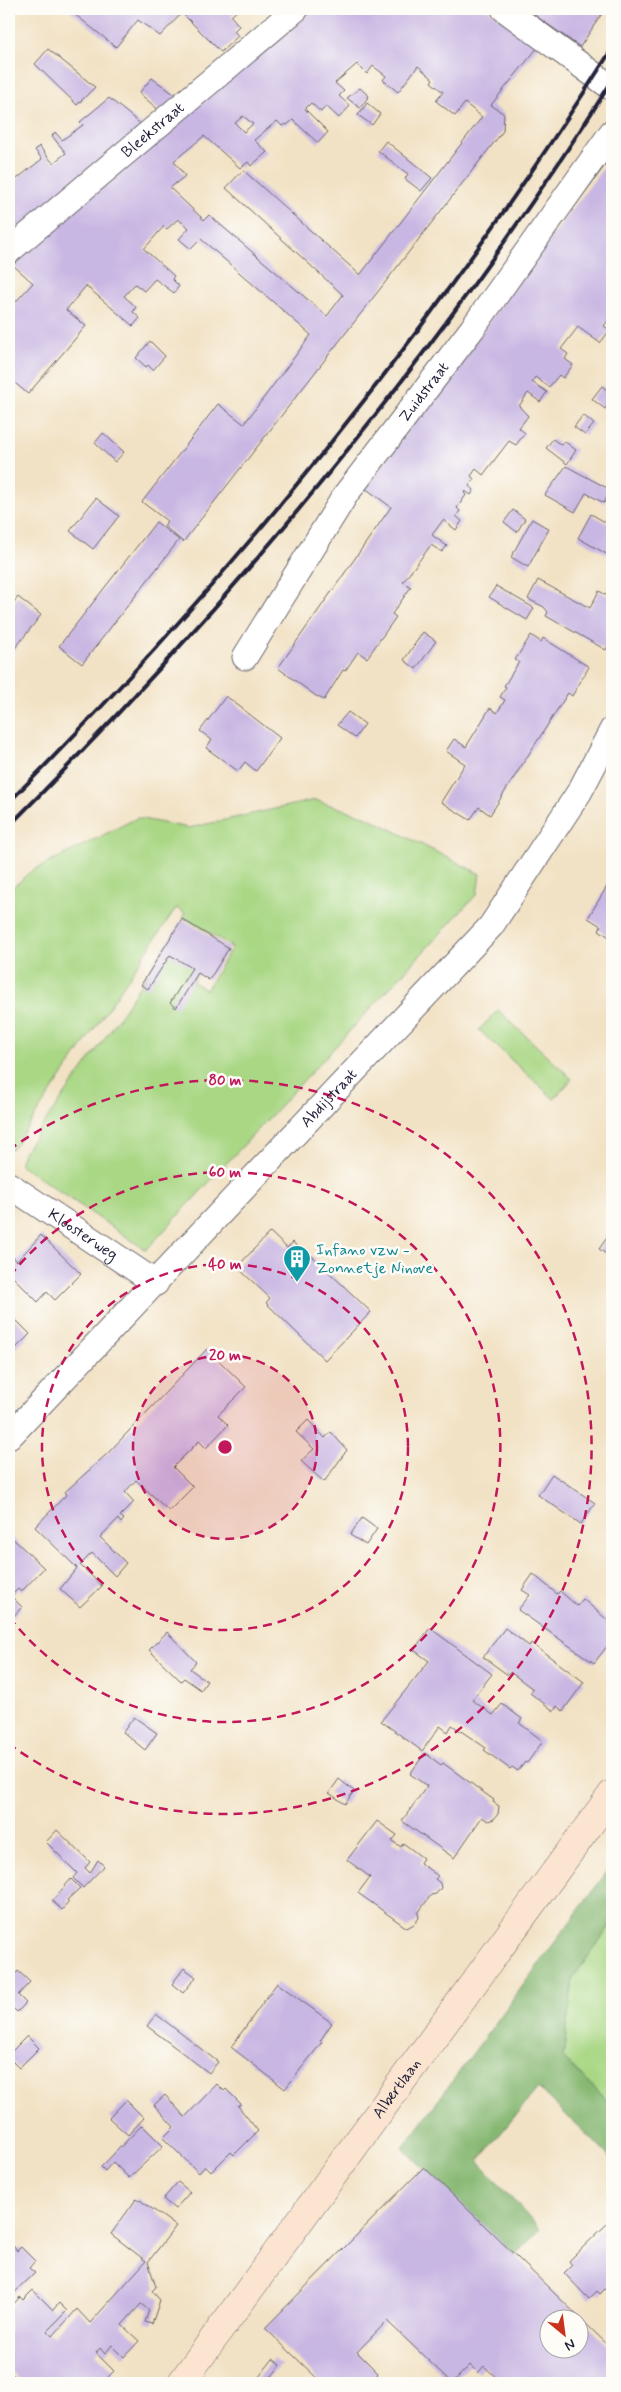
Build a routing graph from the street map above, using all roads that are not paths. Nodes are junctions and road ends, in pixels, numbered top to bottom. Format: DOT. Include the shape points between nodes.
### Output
graph roads {
  1 [pos="296,9"];
  2 [pos="504,9"];
  3 [pos="612,88"];
  4 [pos="612,132"];
  5 [pos="9,251"];
  6 [pos="245,657"];
  7 [pos="612,730"];
  8 [pos="9,1185"];
  9 [pos="156,1283"];
  10 [pos="9,1437"];
  11 [pos="612,1794"];
  12 [pos="181,2383"];
  1 -- 5 [label="street, Bleekstraat"];
  2 -- 3 [label="street"];
  4 -- 6 [label="street, Zuidstraat" via="472,329 346,494"];
  7 -- 9 [label="street, Abdijstraat" via="580,791 491,926"];
  8 -- 9 [label="street, Kloosterweg"];
  9 -- 10 [label="street, Abdijstraat"];
  11 -- 12 [label="main road, Albertlaan"];
}
